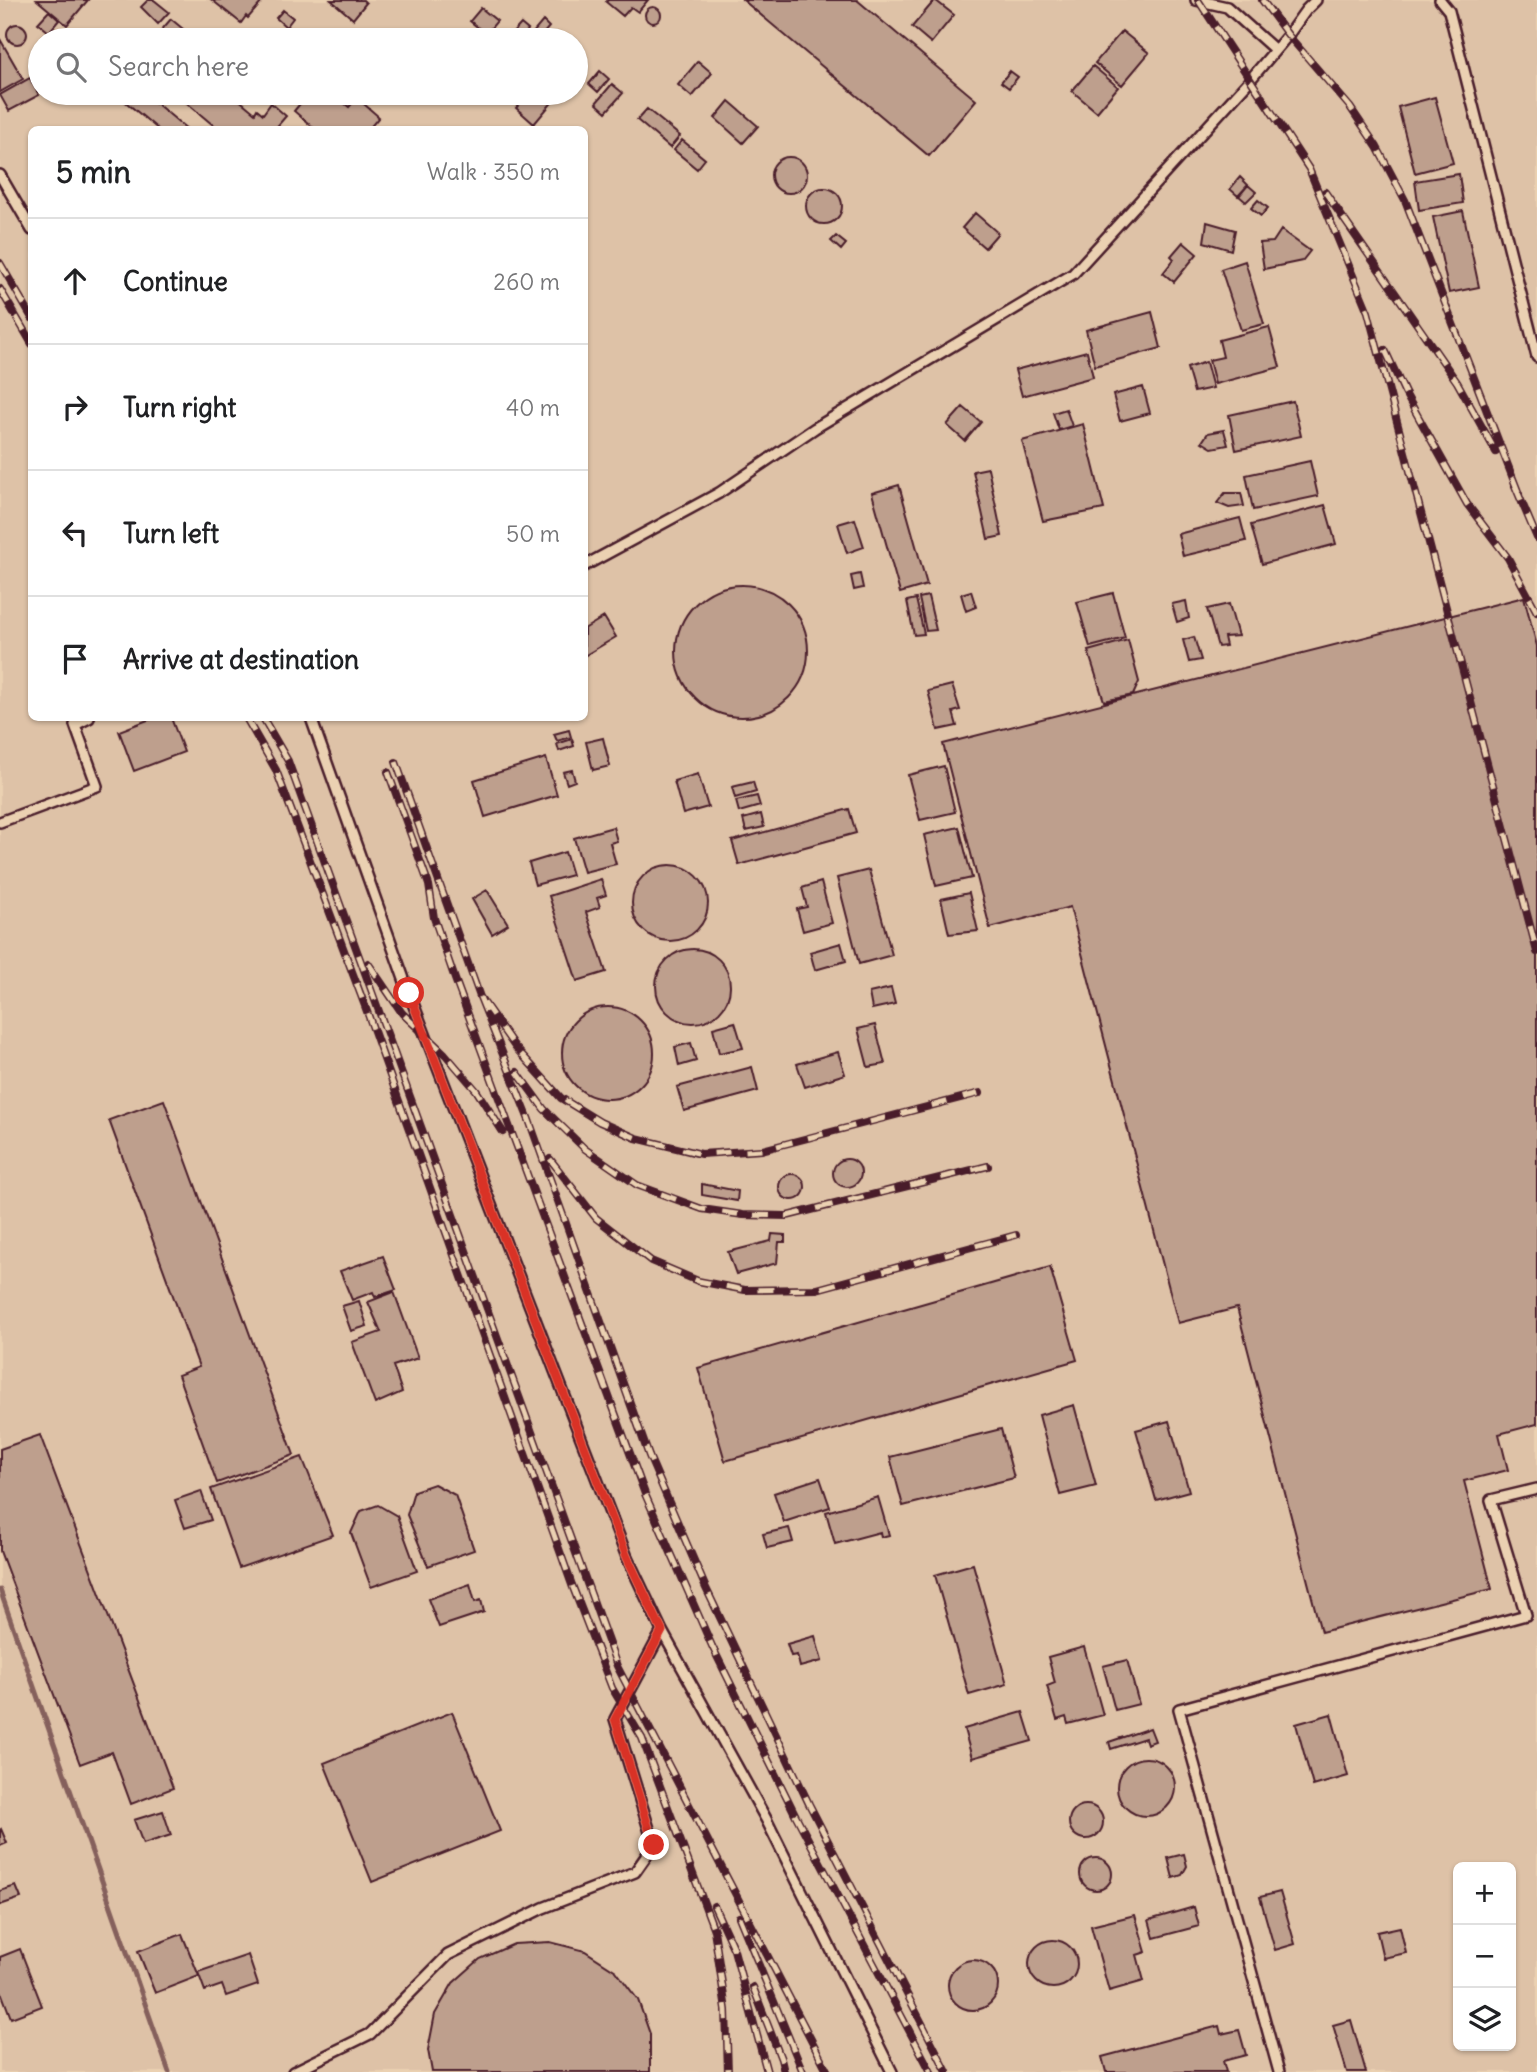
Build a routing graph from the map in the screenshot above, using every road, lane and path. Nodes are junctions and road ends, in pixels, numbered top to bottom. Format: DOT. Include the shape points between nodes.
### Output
graph roads {
  1 [pos="1196,0"];
  2 [pos="1316,0"];
  3 [pos="1440,0"];
  4 [pos="1274,49"];
  5 [pos="0,175"];
  6 [pos="28,223"];
  7 [pos="1537,357"];
  8 [pos="588,564"];
  9 [pos="83,721"];
  10 [pos="312,721"];
  11 [pos="0,822"];
  12 [pos="1537,1489"];
  13 [pos="662,1631"];
  14 [pos="293,2072"];
  15 [pos="892,2072"];
  16 [pos="1279,2072"];
  1 -- 4 [label="lane" via="1227,7"];
  2 -- 4 [label="lane"];
  3 -- 7 [label="lane" via="1449,11"];
  4 -- 8 [label="lane" via="1073,274 815,428 719,494"];
  5 -- 6 [label="lane"];
  9 -- 11 [label="lane" via="75,725 97,786"];
  10 -- 13 [label="lane" via="409,993 627,1557"];
  12 -- 16 [label="lane" via="1491,1500 1526,1615 1179,1709"];
  13 -- 14 [label="lane" via="615,1719 654,1845 635,1872 543,1908 448,1955 370,2034"];
  13 -- 15 [label="lane" via="766,1819"];
}
